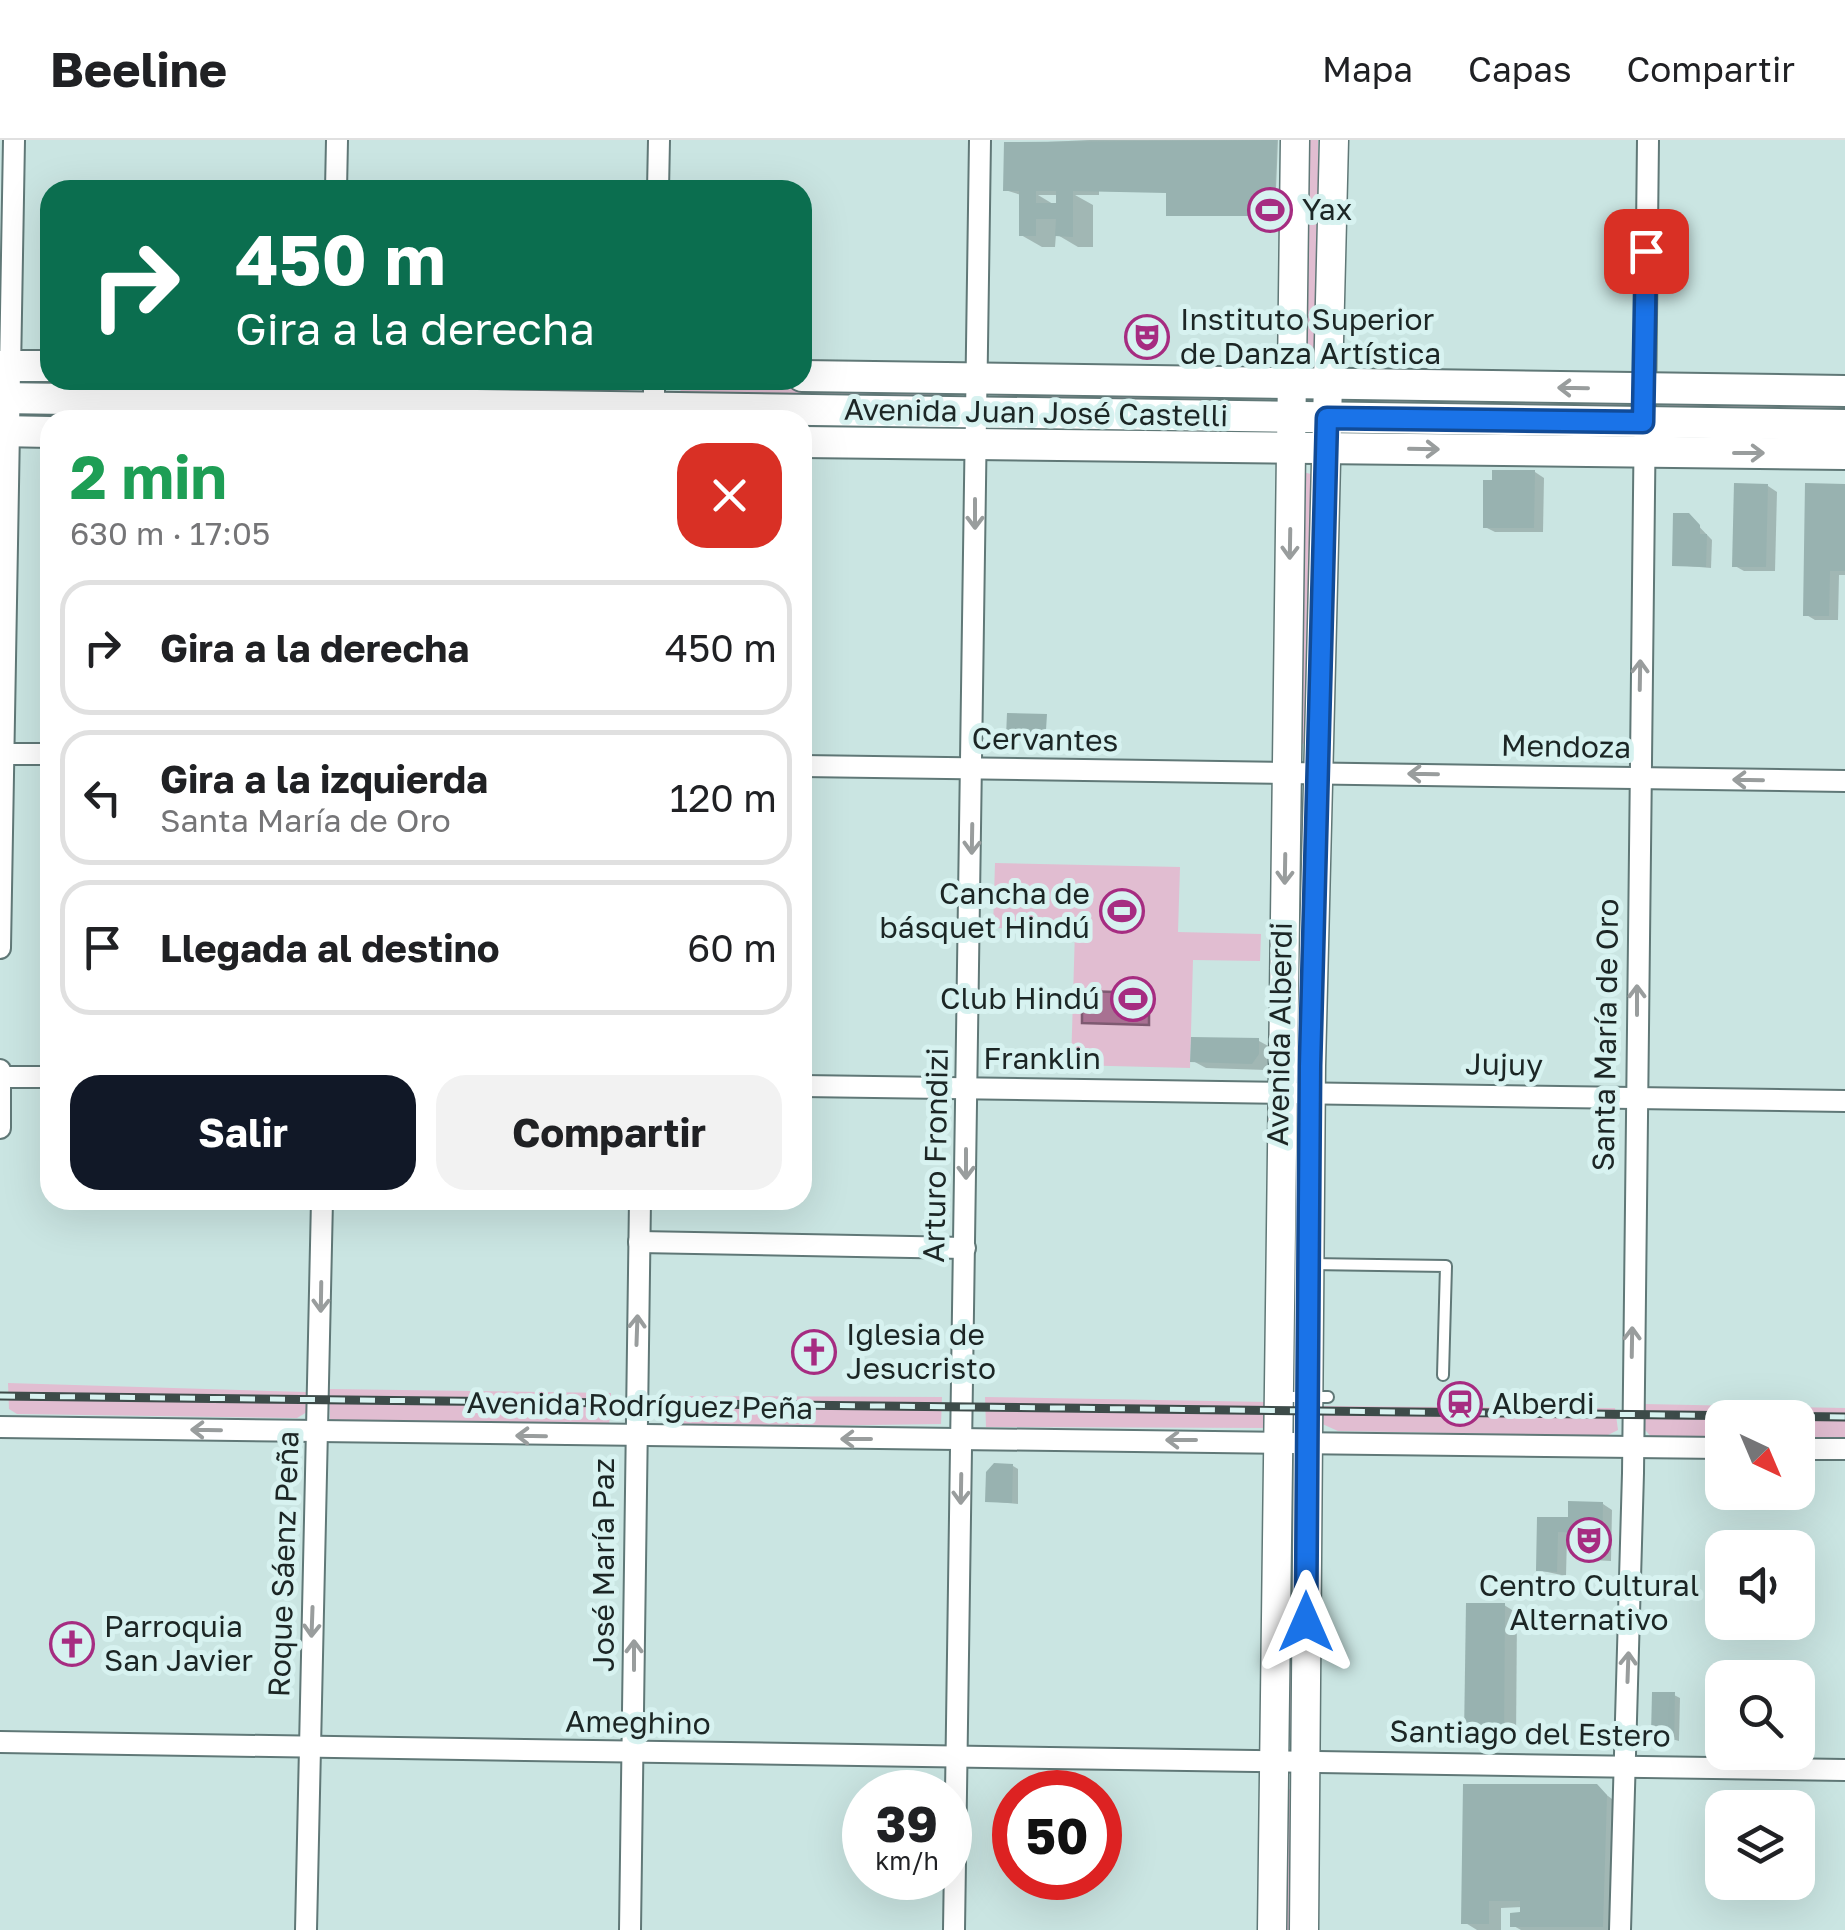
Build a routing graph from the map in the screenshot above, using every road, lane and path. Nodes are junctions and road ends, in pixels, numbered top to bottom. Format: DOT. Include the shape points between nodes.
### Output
graph roads {
  1 [pos="14,140"];
  2 [pos="337,140"];
  3 [pos="658,140"];
  4 [pos="980,140"];
  5 [pos="1296,140"];
  6 [pos="1334,140"];
  7 [pos="1648,140"];
  8 [pos="336,180"];
  9 [pos="658,180"];
  10 [pos="6,366"];
  11 [pos="40,366"];
  12 [pos="812,376"];
  13 [pos="976,382"];
  14 [pos="1327,382"];
  15 [pos="1292,383"];
  16 [pos="1643,390"];
  17 [pos="1845,391"];
  18 [pos="5,398"];
  19 [pos="332,401"];
  20 [pos="654,402"];
  21 [pos="976,412"];
  22 [pos="1845,425"];
  23 [pos="4,431"];
  24 [pos="40,432"];
  25 [pos="1291,432"];
  26 [pos="1327,432"];
  27 [pos="1643,437"];
  28 [pos="812,442"];
  29 [pos="975,445"];
  30 [pos="1845,454"];
  31 [pos="0,754"];
  32 [pos="40,754"];
  33 [pos="812,766"];
  34 [pos="974,769"];
  35 [pos="1287,772"];
  36 [pos="1319,772"];
  37 [pos="1638,778"];
  38 [pos="1845,782"];
  39 [pos="0,948"];
  40 [pos="0,1074"];
  41 [pos="40,1076"];
  42 [pos="812,1086"];
  43 [pos="966,1089"];
  44 [pos="1282,1091"];
  45 [pos="1310,1091"];
  46 [pos="1636,1098"];
  47 [pos="1845,1101"];
  48 [pos="0,1128"];
  49 [pos="322,1210"];
  50 [pos="640,1210"];
  51 [pos="640,1242"];
  52 [pos="965,1248"];
  53 [pos="1309,1264"];
  54 [pos="1443,1374"];
  55 [pos="1305,1398"];
  56 [pos="0,1427"];
  57 [pos="318,1431"];
  58 [pos="634,1438"];
  59 [pos="963,1439"];
  60 [pos="1278,1440"];
  61 [pos="1308,1441"];
  62 [pos="1632,1446"];
  63 [pos="1705,1448"];
  64 [pos="1815,1449"];
  65 [pos="1845,1450"];
  66 [pos="0,1742"];
  67 [pos="308,1746"];
  68 [pos="634,1753"];
  69 [pos="956,1758"];
  70 [pos="1275,1763"];
  71 [pos="1306,1763"];
  72 [pos="1625,1764"];
  73 [pos="1845,1770"];
  74 [pos="306,1930"];
  75 [pos="630,1930"];
  76 [pos="954,1930"];
  77 [pos="1272,1930"];
  78 [pos="1304,1930"];
  79 [pos="1620,1930"];
  1 -- 10 [label="street"];
  2 -- 8 [label="street"];
  3 -- 9 [label="street"];
  4 -- 13 [label="street, Arturo Frondizi"];
  5 -- 15 [label="main road, Avenida Alberdi"];
  6 -- 14 [label="main road, Avenida Alberdi"];
  7 -- 16 [label="street, Santa María de Oro"];
  10 -- 11 [label="main road"];
  10 -- 18 [label="street"];
  12 -- 13 [label="main road, Avenida Juan José Castelli"];
  13 -- 15 [label="main road, Avenida Juan José Castelli"];
  13 -- 21 [label="street, Arturo Frondizi"];
  14 -- 15 [label="main road, Avenida Juan José Castelli"];
  16 -- 14 [label="main road, Avenida Juan José Castelli, one-way"];
  14 -- 26 [label="main road, Avenida Alberdi"];
  15 -- 25 [label="main road, Avenida Alberdi"];
  16 -- 17 [label="main road, Avenida Juan José Castelli"];
  16 -- 27 [label="street, Santa María de Oro"];
  18 -- 19 [label="main road, Avenida Juan José Castelli"];
  18 -- 23 [label="street"];
  19 -- 20 [label="main road, Avenida Juan José Castelli"];
  20 -- 21 [label="main road, Avenida Juan José Castelli"];
  21 -- 25 [label="main road, Avenida Juan José Castelli"];
  21 -- 29 [label="street, Arturo Frondizi"];
  22 -- 27 [label="main road"];
  23 -- 24 [label="main road"];
  23 -- 31 [label="street"];
  25 -- 26 [label="main road"];
  25 -- 29 [label="main road, Avenida Juan José Castelli"];
  25 -- 35 [label="main road, Avenida Alberdi, one-way"];
  26 -- 27 [label="main road"];
  26 -- 36 [label="main road, Avenida Alberdi"];
  27 -- 30 [label="main road, one-way"];
  37 -- 27 [label="street, Santa María de Oro, one-way"];
  28 -- 29 [label="main road, Avenida Juan José Castelli"];
  29 -- 34 [label="street, Arturo Frondizi, one-way"];
  31 -- 32 [label="street"];
  31 -- 39 [label="street"];
  33 -- 34 [label="street, Cervantes"];
  34 -- 35 [label="street, Cervantes"];
  34 -- 43 [label="street, Arturo Frondizi, one-way"];
  35 -- 36 [label="street, Mendoza"];
  35 -- 44 [label="main road, Avenida Alberdi, one-way"];
  37 -- 36 [label="street, Mendoza, one-way"];
  36 -- 45 [label="main road, Avenida Alberdi"];
  38 -- 37 [label="street, Mendoza, one-way"];
  46 -- 37 [label="street, Santa María de Oro, one-way"];
  40 -- 41 [label="street"];
  40 -- 48 [label="street"];
  42 -- 43 [label="street, Franklin"];
  43 -- 44 [label="street, Franklin"];
  43 -- 52 [label="street, Arturo Frondizi, one-way"];
  44 -- 45 [label="street, Jujuy"];
  44 -- 55 [label="main road, Avenida Alberdi"];
  45 -- 46 [label="street, Jujuy"];
  45 -- 53 [label="main road, Avenida Alberdi"];
  46 -- 47 [label="street, Jujuy"];
  62 -- 46 [label="street, Santa María de Oro, one-way"];
  49 -- 57 [label="street, Roque Sáenz Peña, one-way"];
  50 -- 51 [label="street, José María Paz"];
  51 -- 52 [label="street"];
  58 -- 51 [label="street, José María Paz, one-way"];
  52 -- 59 [label="street, Arturo Frondizi"];
  53 -- 54 [label="lane" via="1446,1266"];
  53 -- 55 [label="main road, Avenida Alberdi"];
  55 -- 60 [label="main road, Avenida Alberdi"];
  55 -- 61 [label="main road, Avenida Alberdi"];
  57 -- 56 [label="street, Avenida Rodríguez Peña, one-way"];
  58 -- 57 [label="street, Avenida Rodríguez Peña, one-way"];
  57 -- 67 [label="street, Roque Sáenz Peña, one-way"];
  59 -- 58 [label="street, Avenida Rodríguez Peña, one-way"];
  68 -- 58 [label="street, José María Paz, one-way"];
  60 -- 59 [label="street, Avenida Rodríguez Peña, one-way"];
  59 -- 69 [label="street, Arturo Frondizi, one-way"];
  60 -- 61 [label="street, Avenida Rodríguez Peña"];
  60 -- 70 [label="main road, Avenida Alberdi"];
  61 -- 62 [label="street, Avenida Rodríguez Peña"];
  61 -- 71 [label="main road, Avenida Alberdi"];
  62 -- 63 [label="street, Avenida Rodríguez Peña"];
  72 -- 62 [label="street, Santa María de Oro, one-way"];
  64 -- 65 [label="street"];
  66 -- 67 [label="street, Ameghino"];
  67 -- 68 [label="street, Ameghino"];
  67 -- 74 [label="street, Roque Sáenz Peña"];
  68 -- 69 [label="street, Ameghino"];
  68 -- 75 [label="street, José María Paz"];
  69 -- 70 [label="street, Ameghino"];
  69 -- 76 [label="street, Arturo Frondizi"];
  70 -- 71 [label="street, Santiago del Estero"];
  70 -- 77 [label="main road, Avenida Alberdi"];
  71 -- 72 [label="street, Santiago del Estero"];
  71 -- 78 [label="main road, Avenida Alberdi"];
  72 -- 73 [label="street, Santiago del Estero"];
  72 -- 79 [label="street, Santa María de Oro"];
}
